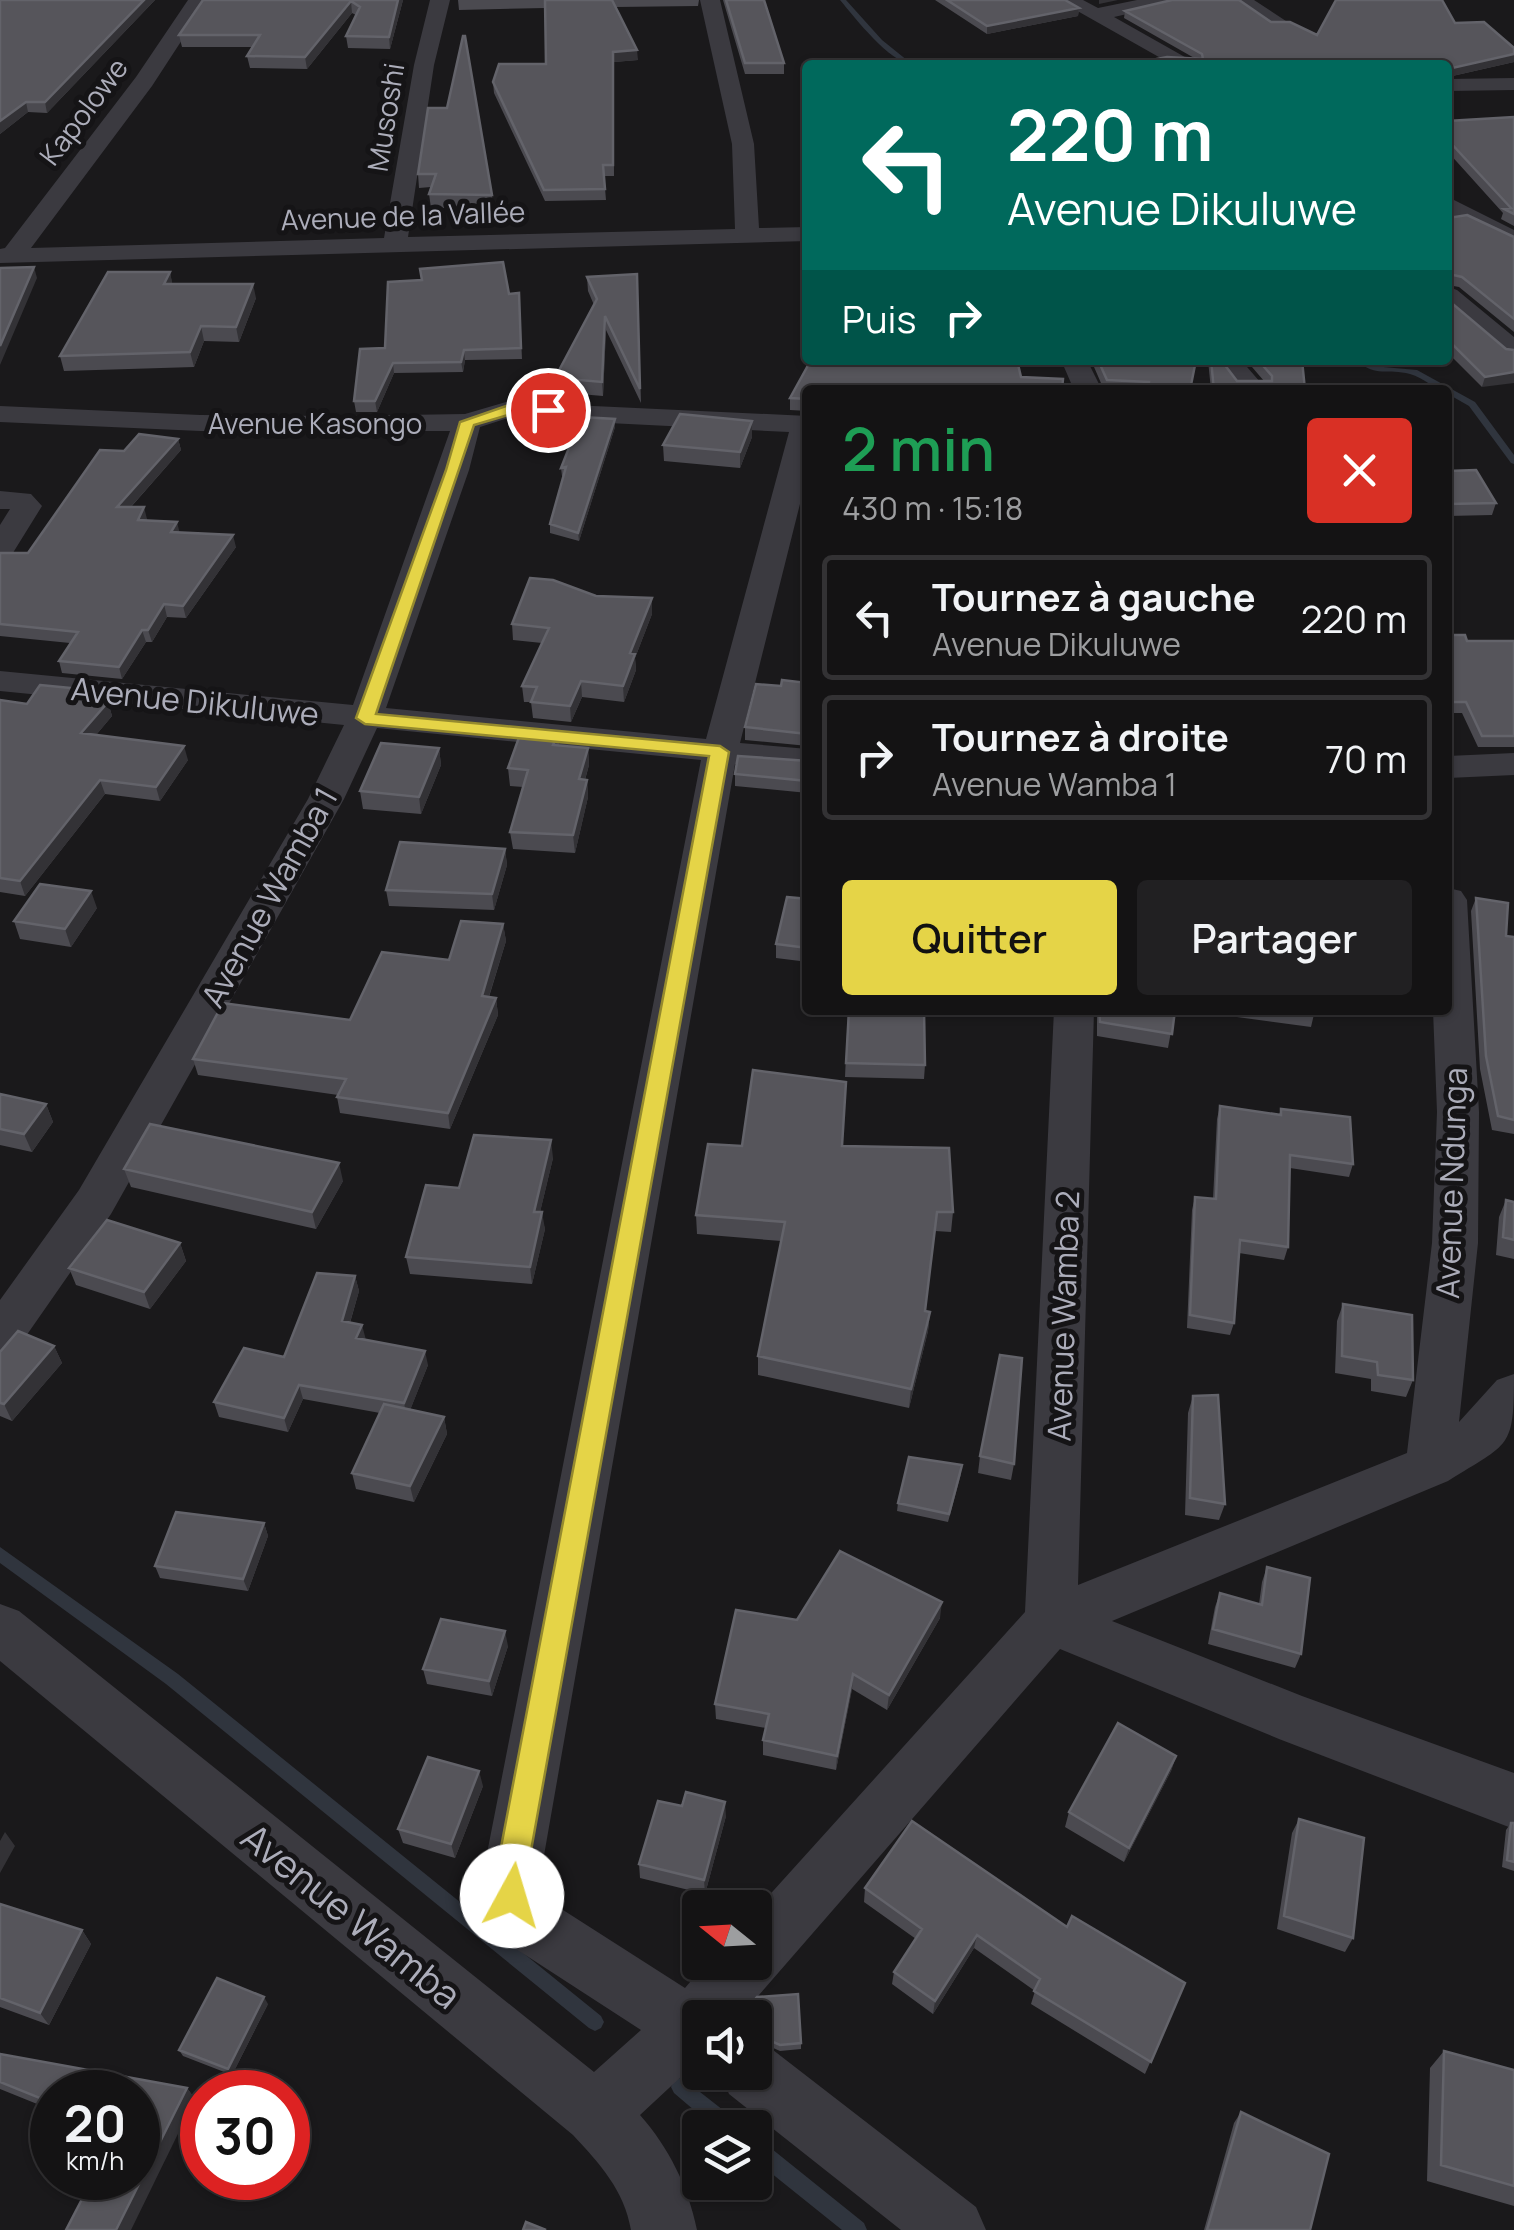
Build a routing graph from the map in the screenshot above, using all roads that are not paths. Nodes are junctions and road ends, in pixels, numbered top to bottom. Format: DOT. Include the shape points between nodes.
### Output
graph roads {
  1 [pos="198,0"];
  2 [pos="440,0"];
  3 [pos="710,0"];
  4 [pos="1068,0"];
  5 [pos="1164,0"];
  6 [pos="1240,0"];
  7 [pos="1095,14"];
  8 [pos="1279,23"];
  9 [pos="1180,60"];
  10 [pos="1514,84"];
  11 [pos="1452,85"];
  12 [pos="1453,211"];
  13 [pos="1514,214"];
  14 [pos="802,234"];
  15 [pos="746,236"];
  16 [pos="1514,240"];
  17 [pos="395,245"];
  18 [pos="6,256"];
  19 [pos="1452,298"];
  20 [pos="1514,351"];
  21 [pos="1230,365"];
  22 [pos="1248,385"];
  23 [pos="0,414"];
  24 [pos="468,422"];
  25 [pos="802,425"];
  26 [pos="802,440"];
  27 [pos="0,500"];
  28 [pos="0,548"];
  29 [pos="0,681"];
  30 [pos="365,718"];
  31 [pos="720,752"];
  32 [pos="802,759"];
  33 [pos="1514,764"];
  34 [pos="1452,766"];
  35 [pos="1452,985"];
  36 [pos="1074,1015"];
  37 [pos="0,1336"];
  38 [pos="1514,1394"];
  39 [pos="1430,1466"];
  40 [pos="1051,1621"];
  41 [pos="0,1628"];
  42 [pos="1514,1801"];
  43 [pos="772,1936"];
  44 [pos="734,1980"];
  45 [pos="719,2000"];
  46 [pos="682,2021"];
  47 [pos="682,2042"];
  48 [pos="772,2088"];
  49 [pos="595,2114"];
  50 [pos="664,2230"];
  51 [pos="953,2230"];
  1 -- 18 [label="street, Kapolowe" via="144,82"];
  2 -- 17 [label="street, Musoshi"];
  3 -- 15 [label="street" via="743,144"];
  4 -- 7 [label="street"];
  5 -- 7 [label="street"];
  6 -- 8 [label="street"];
  7 -- 9 [label="street"];
  10 -- 11 [label="street"];
  12 -- 13 [label="street"];
  12 -- 16 [label="street"];
  14 -- 15 [label="street, Avenue de la Vallée"];
  15 -- 17 [label="street, Avenue de la Vallée"];
  17 -- 18 [label="street, Avenue de la Vallée"];
  19 -- 20 [label="street"];
  21 -- 22 [label="street"];
  23 -- 24 [label="street, Avenue Kasongo" via="217,424"];
  24 -- 25 [label="street, Avenue Kasongo" via="530,410"];
  24 -- 30 [label="street, Avenue Wamba 1"];
  26 -- 31 [label="street"];
  27 -- 28 [label="street" via="27,508"];
  29 -- 30 [label="street, Avenue Dikuluwe"];
  30 -- 31 [label="street, Avenue Dikuluwe"];
  30 -- 37 [label="street, Avenue Wamba 1" via="326,799 95,1202"];
  31 -- 32 [label="street, Avenue Dikuluwe"];
  31 -- 46 [label="street" via="510,1884 528,1922"];
  33 -- 34 [label="street"];
  35 -- 39 [label="street, Avenue Ndunga" via="1455,1243"];
  36 -- 40 [label="street, Avenue Wamba 2"];
  38 -- 39 [label="street" via="1480,1435"];
  39 -- 40 [label="street"];
  40 -- 42 [label="street"];
  40 -- 43 [label="street"];
  41 -- 49 [label="street, Avenue Wamba"];
  44 -- 45 [label="street"];
  47 -- 49 [label="street"];
  48 -- 51 [label="street"];
  49 -- 50 [label="street, Avenue Wamba" via="642,2162"];
}
